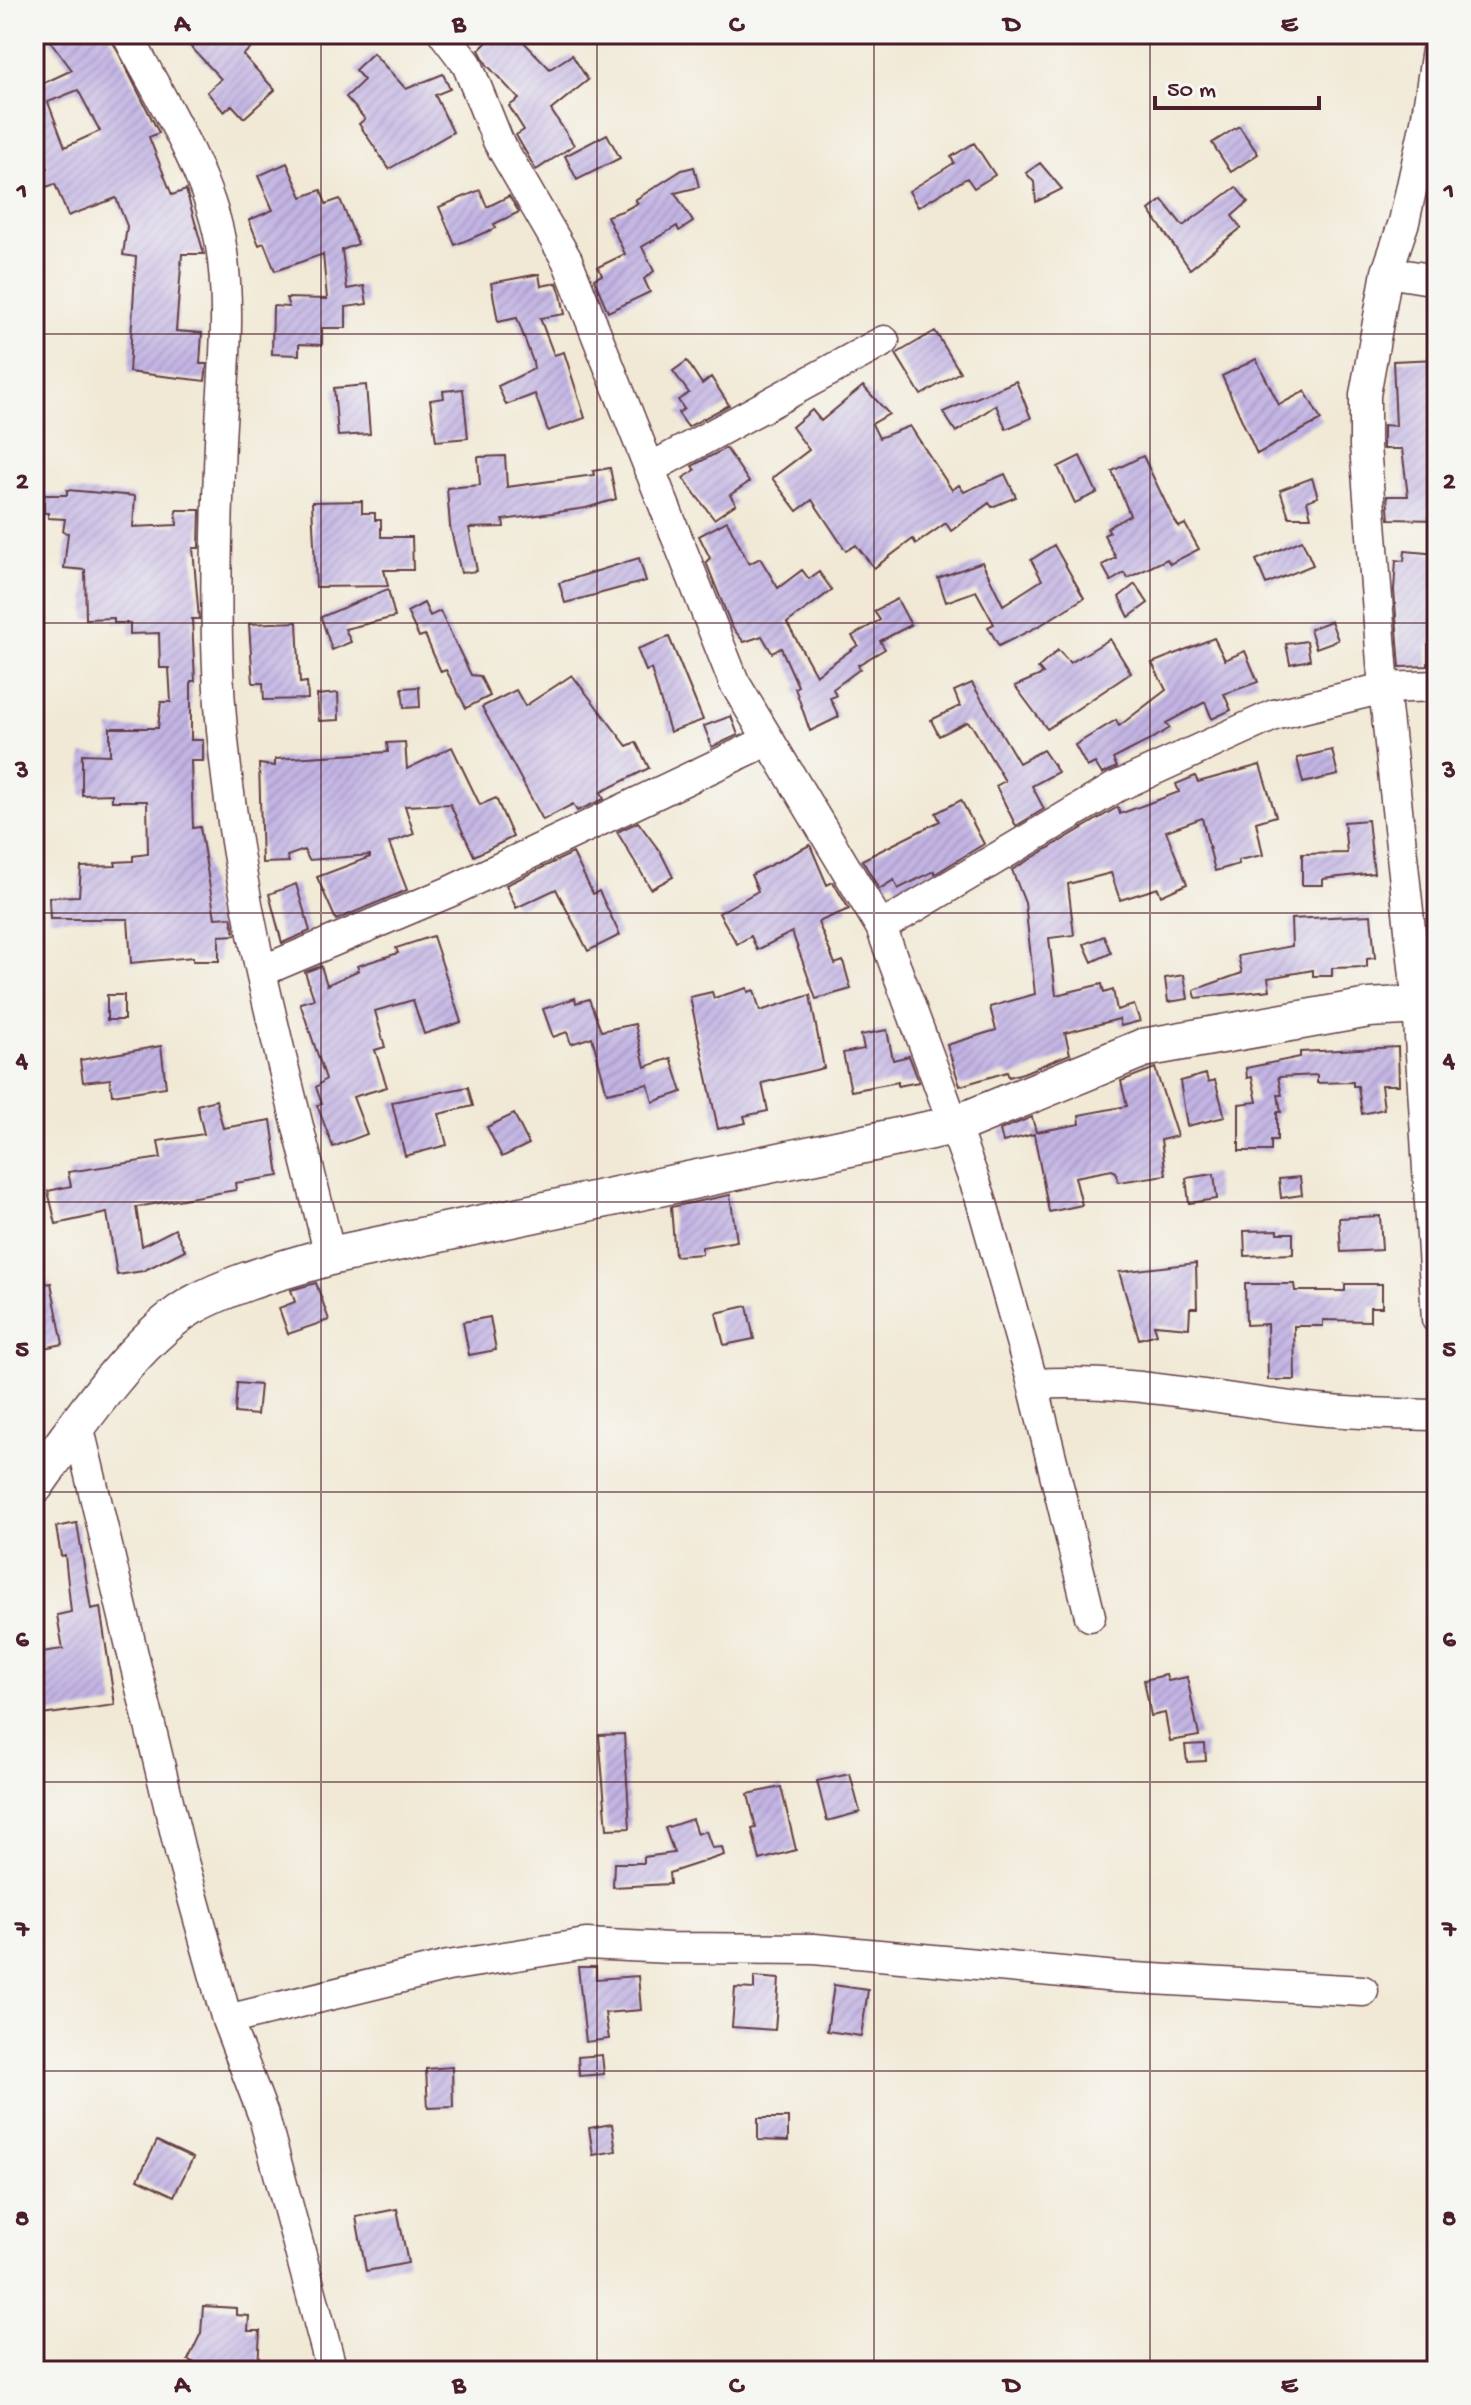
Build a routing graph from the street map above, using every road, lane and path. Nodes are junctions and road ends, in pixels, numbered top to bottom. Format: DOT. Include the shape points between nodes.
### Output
graph roads {
  1 [pos="127,34"];
  2 [pos="444,34"];
  3 [pos="1437,50"];
  4 [pos="1387,272"];
  5 [pos="1437,280"];
  6 [pos="884,341"];
  7 [pos="649,469"];
  8 [pos="1437,686"];
  9 [pos="1384,688"];
  10 [pos="767,741"];
  11 [pos="881,927"];
  12 [pos="262,971"];
  13 [pos="1428,1004"];
  14 [pos="955,1125"];
  15 [pos="330,1256"];
  16 [pos="1437,1319"];
  17 [pos="1033,1384"];
  18 [pos="1437,1415"];
  19 [pos="78,1425"];
  20 [pos="34,1486"];
  21 [pos="1090,1616"];
  22 [pos="1363,1991"];
  23 [pos="227,2020"];
  24 [pos="332,2371"];
  1 -- 12 [label="street" via="183,144 220,240 226,291 215,571 224,750 237,854"];
  2 -- 7 [label="street" via="467,64 498,141 567,260"];
  3 -- 4 [label="street" via="1404,222"];
  4 -- 5 [label="street"];
  4 -- 9 [label="street" via="1365,395"];
  6 -- 7 [label="street"];
  7 -- 10 [label="street" via="734,682"];
  8 -- 9 [label="street"];
  9 -- 11 [label="street" via="1274,715 1116,787"];
  9 -- 13 [label="street"];
  10 -- 11 [label="street"];
  10 -- 12 [label="street" via="449,892"];
  11 -- 14 [label="street"];
  12 -- 15 [label="street"];
  13 -- 14 [label="main road" via="1297,1019 1143,1048"];
  13 -- 16 [label="street"];
  14 -- 15 [label="main road"];
  14 -- 17 [label="street"];
  15 -- 19 [label="main road" via="236,1285 189,1308 147,1344"];
  17 -- 18 [label="street" via="1092,1383 1309,1409"];
  17 -- 21 [label="street"];
  19 -- 20 [label="main road"];
  19 -- 23 [label="street" via="180,1851"];
  22 -- 23 [label="street" via="1117,1977 814,1949 586,1944 448,1966"];
  23 -- 24 [label="street" via="264,2117"];
}
